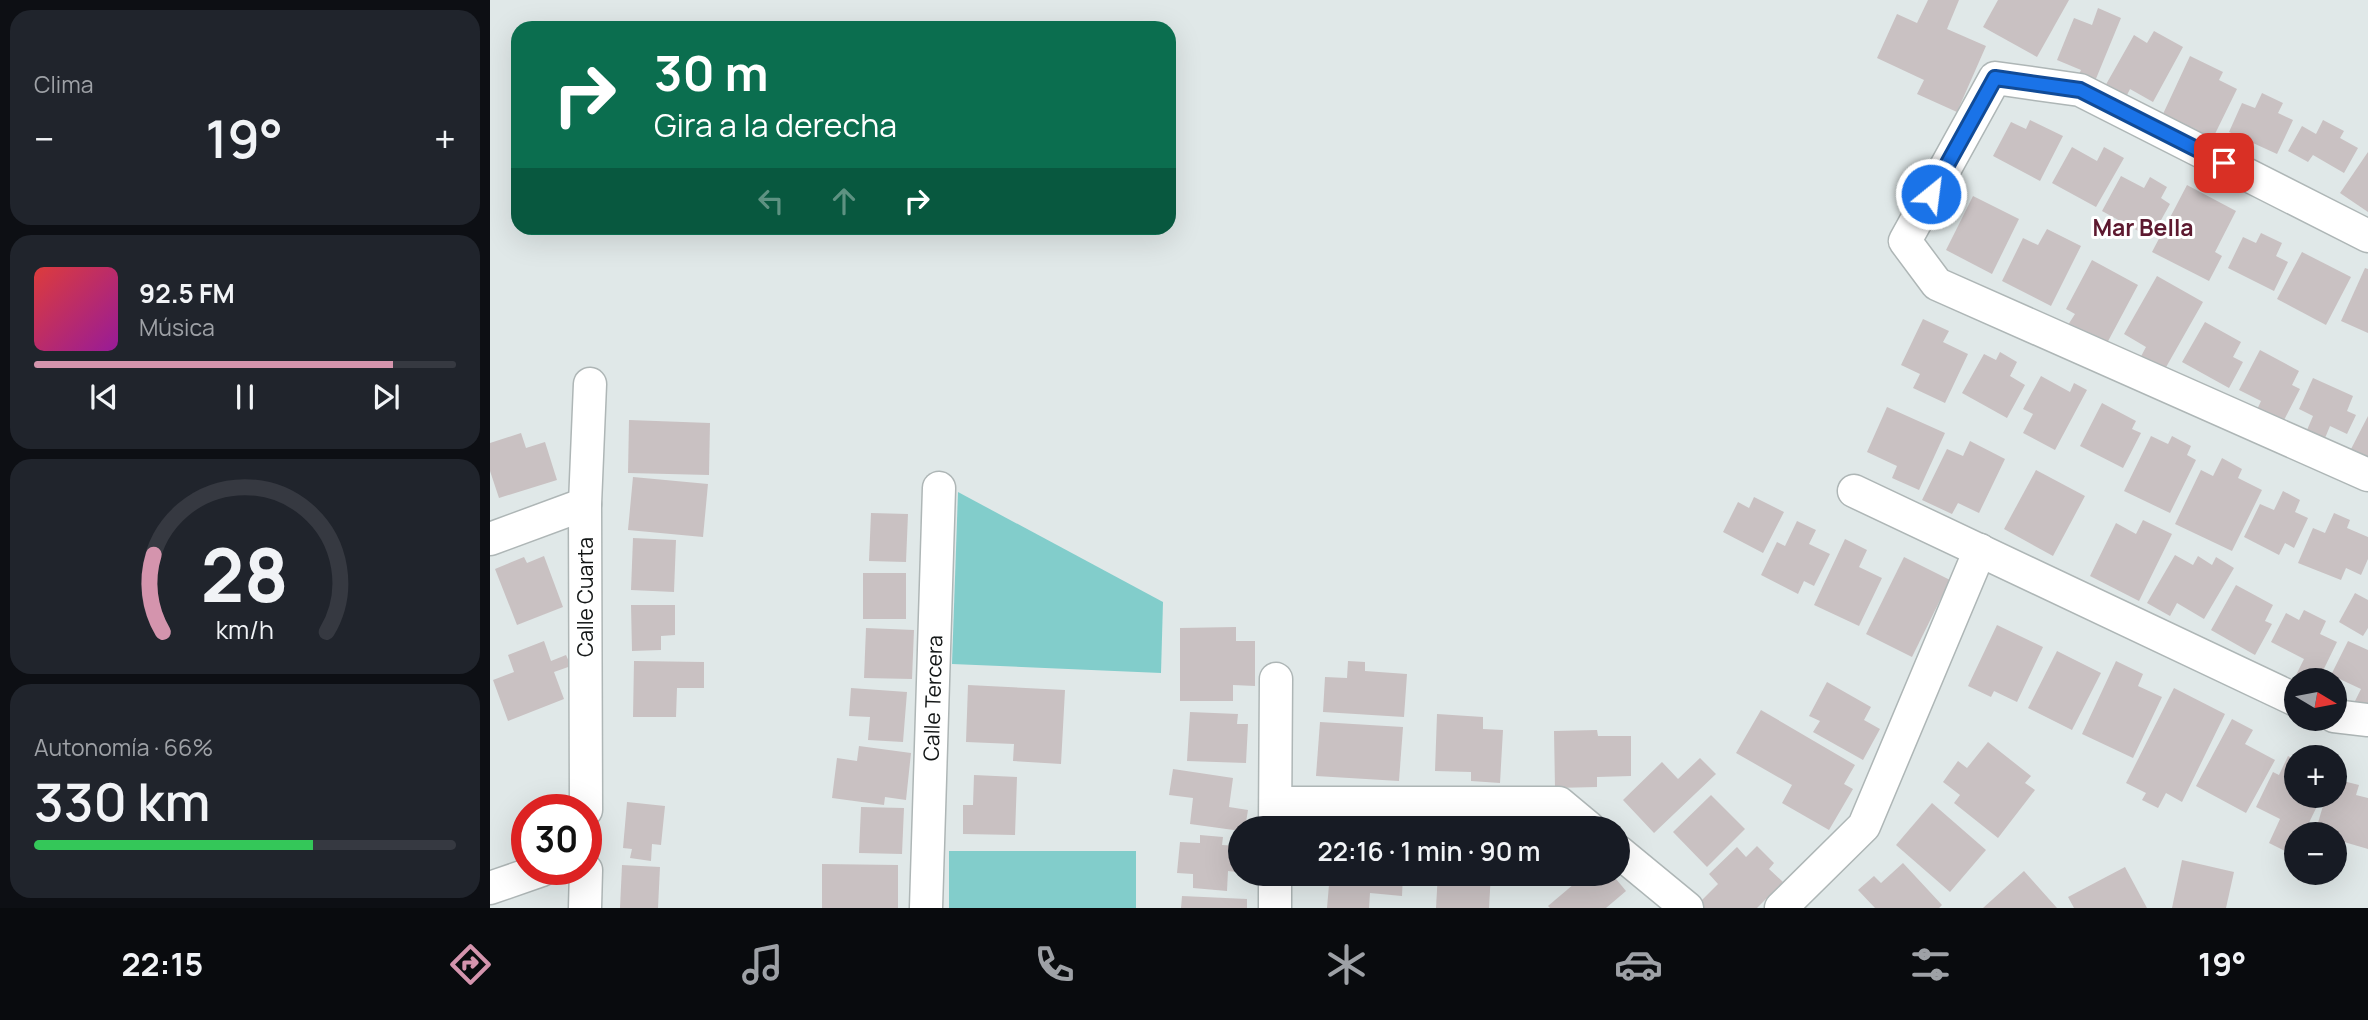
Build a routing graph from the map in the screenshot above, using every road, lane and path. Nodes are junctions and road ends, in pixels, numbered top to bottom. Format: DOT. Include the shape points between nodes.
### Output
graph roads {
  1 [pos="2368,236"];
  2 [pos="590,384"];
  3 [pos="2368,475"];
  4 [pos="939,488"];
  5 [pos="1854,491"];
  6 [pos="585,504"];
  7 [pos="490,539"];
  8 [pos="1980,551"];
  9 [pos="1276,679"];
  10 [pos="2284,693"];
  11 [pos="2347,718"];
  12 [pos="2368,720"];
  13 [pos="586,794"];
  14 [pos="1275,815"];
  15 [pos="1575,816"];
  16 [pos="1630,861"];
  17 [pos="511,881"];
  18 [pos="586,885"];
  19 [pos="1275,886"];
  20 [pos="490,888"];
  21 [pos="585,908"];
  22 [pos="926,908"];
  23 [pos="1275,908"];
  24 [pos="1687,908"];
  25 [pos="1781,908"];
  1 -- 3 [label="street" via="2080,90 1995,78 1905,241 1937,284"];
  2 -- 6 [label="street, Calle Cuarta"];
  4 -- 22 [label="street, Calle Tercera"];
  5 -- 8 [label="street"];
  6 -- 7 [label="street"];
  6 -- 13 [label="street, Calle Cuarta"];
  8 -- 10 [label="street"];
  8 -- 25 [label="street" via="1864,826"];
  9 -- 14 [label="street"];
  11 -- 12 [label="street"];
  14 -- 15 [label="street" via="1559,803"];
  16 -- 24 [label="street"];
  17 -- 20 [label="street"];
  18 -- 21 [label="street"];
  19 -- 23 [label="street"];
}
